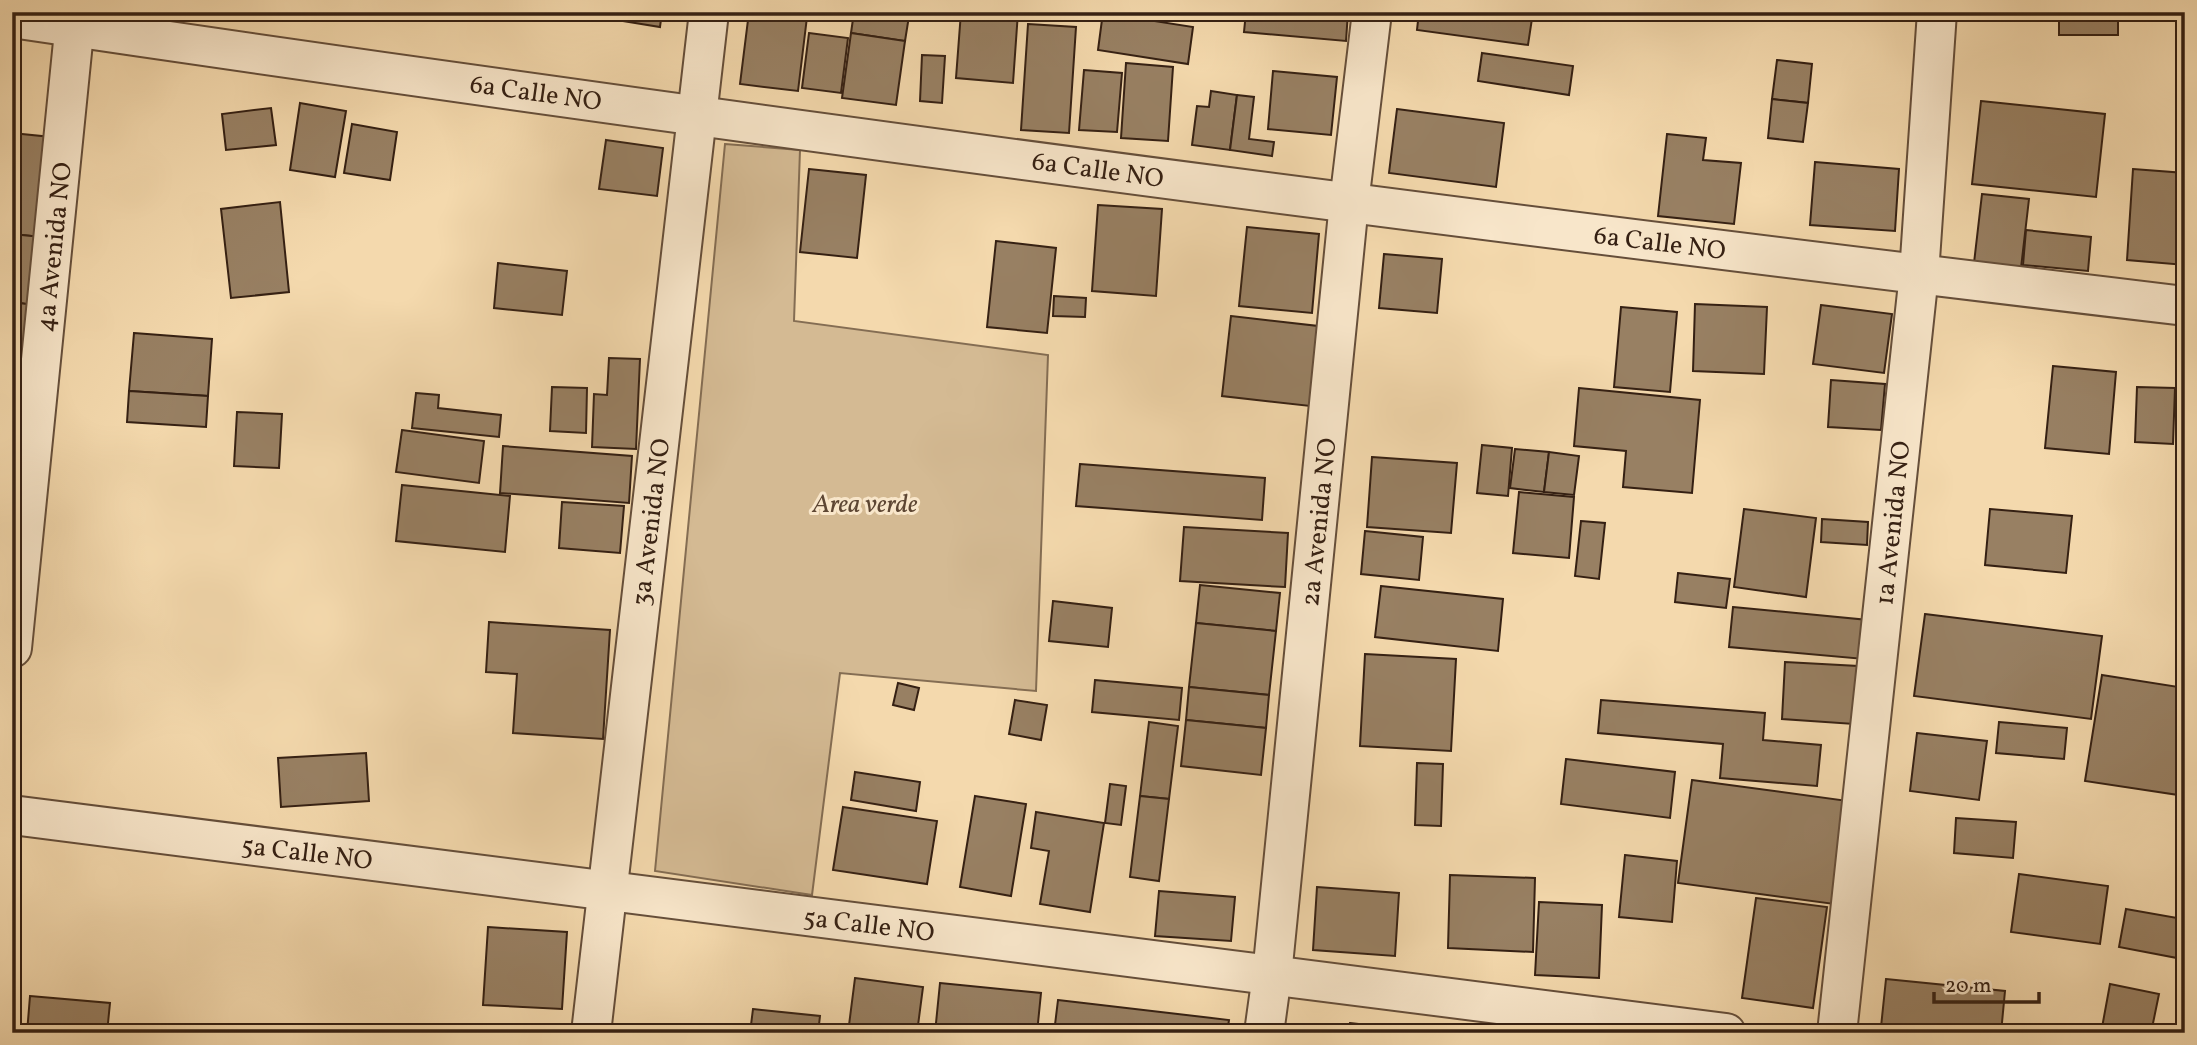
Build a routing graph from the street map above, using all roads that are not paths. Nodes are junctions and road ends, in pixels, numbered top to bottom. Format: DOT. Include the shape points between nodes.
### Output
graph roads {
  1 [pos="709,12"];
  2 [pos="1372,12"];
  3 [pos="1937,12"];
  4 [pos="12,18"];
  5 [pos="76,20"];
  6 [pos="697,115"];
  7 [pos="1349,203"];
  8 [pos="1919,274"];
  9 [pos="2185,306"];
  10 [pos="12,648"];
  11 [pos="12,815"];
  12 [pos="607,890"];
  13 [pos="1272,975"];
  14 [pos="591,1033"];
  15 [pos="1264,1033"];
  16 [pos="1726,1033"];
  17 [pos="1837,1033"];
  1 -- 6 [label="street, 3a Avenida NO"];
  2 -- 7 [label="street, 2a Avenida NO"];
  3 -- 8 [label="street, 1a Avenida NO"];
  4 -- 5 [label="street, 6a Calle NO"];
  5 -- 6 [label="street, 6a Calle NO"];
  5 -- 10 [label="street, 4a Avenida NO"];
  6 -- 7 [label="street, 6a Calle NO"];
  6 -- 12 [label="street, 3a Avenida NO"];
  7 -- 8 [label="street, 6a Calle NO"];
  7 -- 13 [label="street, 2a Avenida NO"];
  8 -- 9 [label="street, 6a Calle NO"];
  8 -- 17 [label="street, 1a Avenida NO"];
  11 -- 12 [label="street, 5a Calle NO"];
  12 -- 13 [label="street, 5a Calle NO"];
  12 -- 14 [label="street, 3a Avenida NO"];
  13 -- 15 [label="street, 2a Avenida NO"];
  13 -- 16 [label="street, 5a Calle NO"];
}
